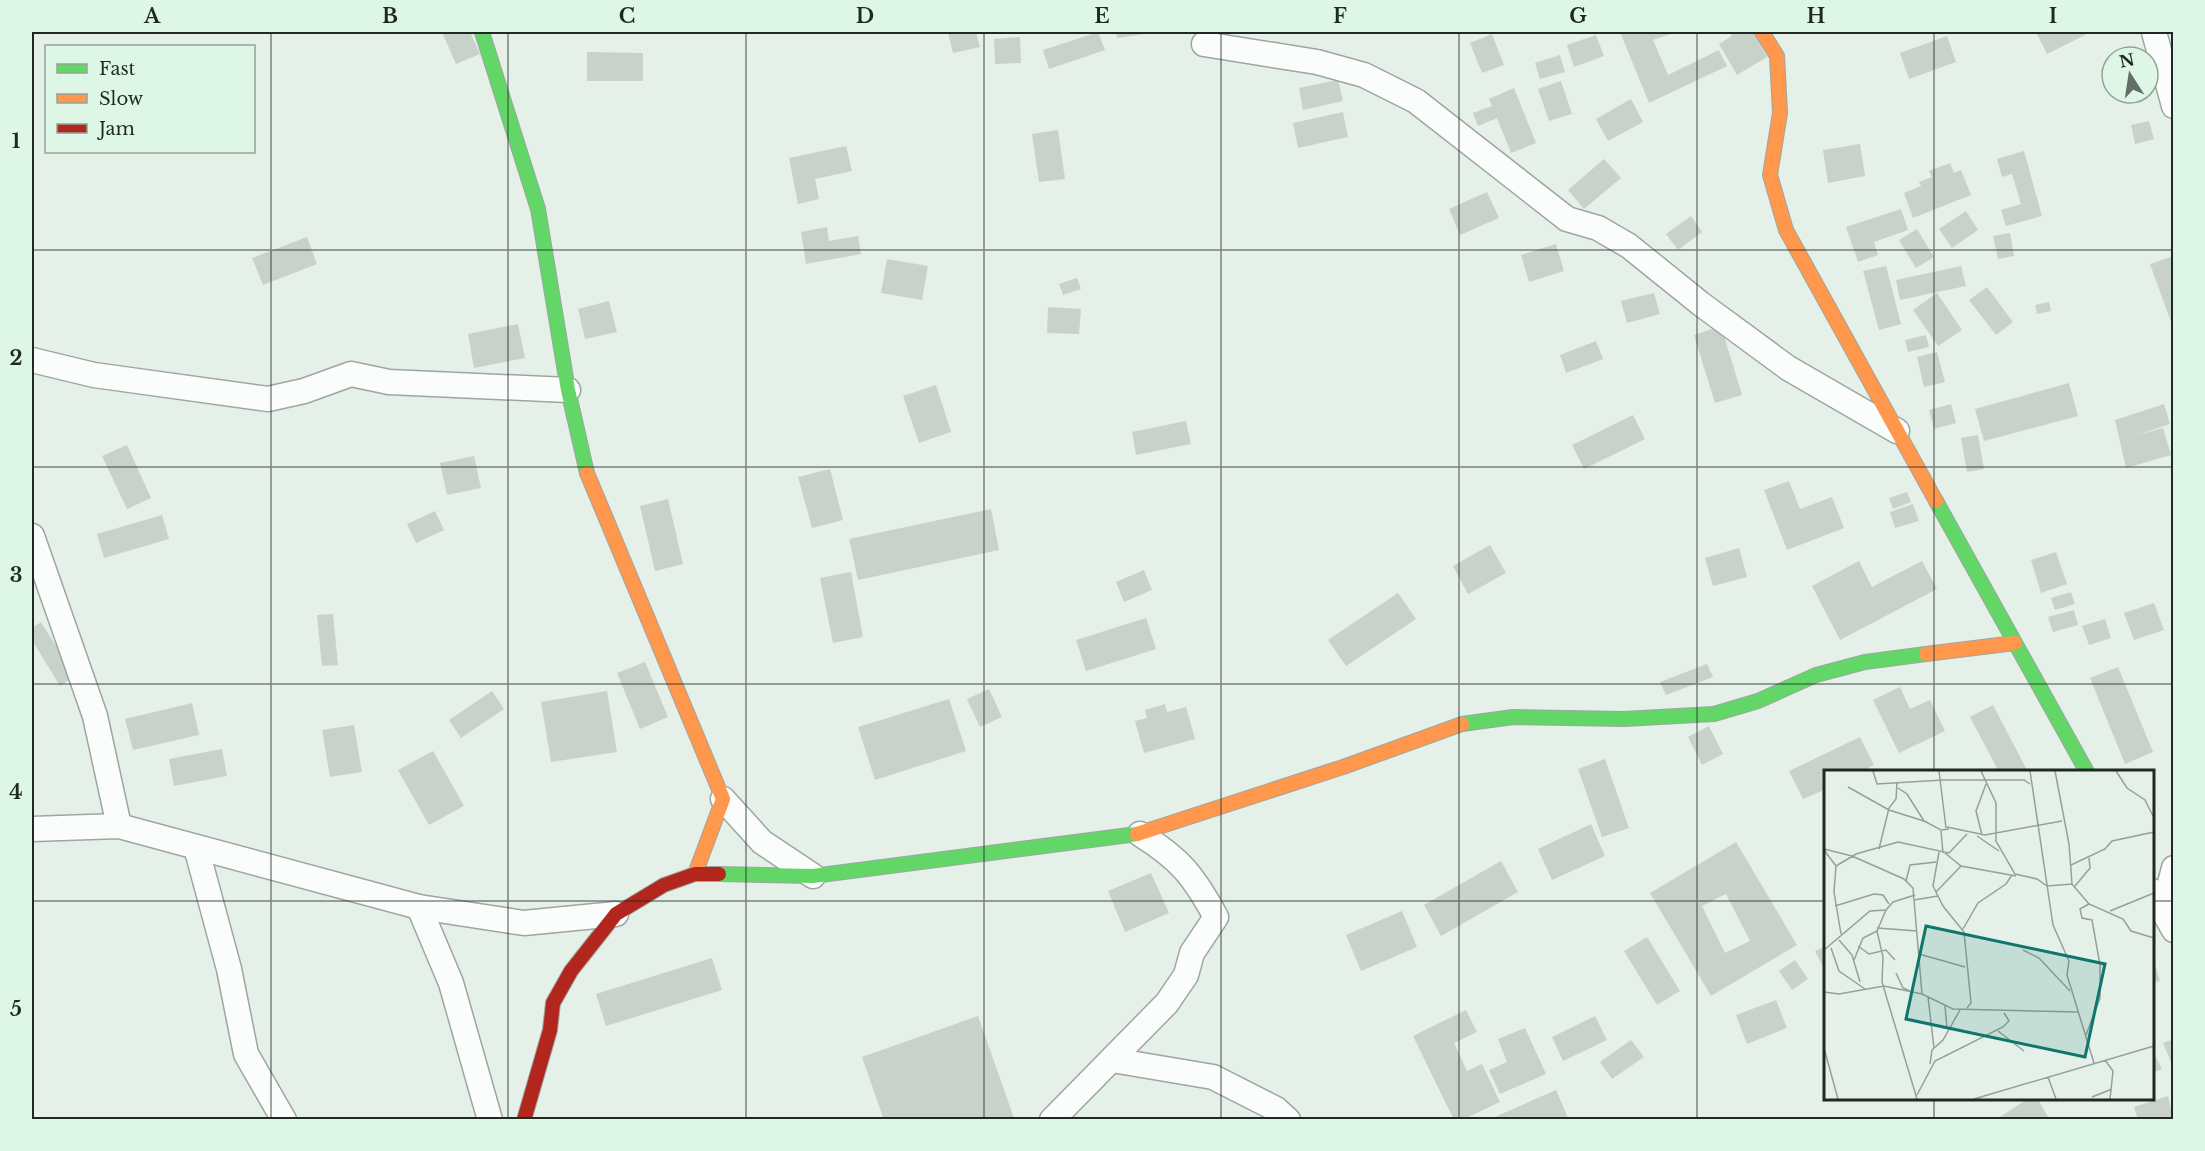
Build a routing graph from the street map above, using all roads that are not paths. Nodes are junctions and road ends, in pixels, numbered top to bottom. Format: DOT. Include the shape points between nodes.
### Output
graph roads {
  1 [pos="482,32"];
  2 [pos="1762,32"];
  3 [pos="2154,32"];
  4 [pos="1204,44"];
  5 [pos="2174,106"];
  6 [pos="32,360"];
  7 [pos="568,390"];
  8 [pos="1898,431"];
  9 [pos="32,536"];
  10 [pos="2015,643"];
  11 [pos="2086,770"];
  12 [pos="723,799"];
  13 [pos="119,826"];
  14 [pos="32,829"];
  15 [pos="1140,834"];
  16 [pos="196,847"];
  17 [pos="2174,868"];
  18 [pos="695,874"];
  19 [pos="813,876"];
  20 [pos="419,907"];
  21 [pos="2163,910"];
  22 [pos="616,914"];
  23 [pos="1112,1060"];
  24 [pos="284,1119"];
  25 [pos="490,1119"];
  26 [pos="524,1119"];
  27 [pos="1052,1119"];
  28 [pos="1288,1119"];
  1 -- 7 [label="street" via="538,209"];
  2 -- 8 [label="street" via="1777,56 1780,113 1770,175 1786,230"];
  3 -- 5 [label="street"];
  4 -- 8 [label="street" via="1317,62 1364,75 1416,101 1567,219 1598,228 1629,246 1788,368"];
  6 -- 7 [label="street" via="94,375 268,399 351,374 389,382"];
  7 -- 12 [label="street" via="586,471"];
  8 -- 10 [label="street"];
  9 -- 13 [label="street" via="95,716"];
  10 -- 11 [label="street"];
  10 -- 15 [label="street" via="1865,662 1816,675 1758,701 1714,714 1624,719 1513,717 1453,725 1343,767"];
  12 -- 18 [label="street"];
  12 -- 19 [label="street" via="762,842"];
  13 -- 14 [label="street"];
  13 -- 16 [label="street"];
  15 -- 19 [label="street"];
  15 -- 23 [label="street" via="1171,853 1197,881 1216,917 1192,953 1186,975 1167,1004"];
  16 -- 20 [label="street"];
  16 -- 24 [label="street" via="229,969 246,1054"];
  17 -- 21 [label="street"];
  18 -- 19 [label="street"];
  18 -- 22 [label="street" via="664,885"];
  20 -- 22 [label="street" via="524,923"];
  20 -- 25 [label="street" via="451,983"];
  22 -- 26 [label="street" via="571,971 553,1003 550,1030"];
  23 -- 27 [label="street"];
  23 -- 28 [label="street" via="1213,1077"];
}
